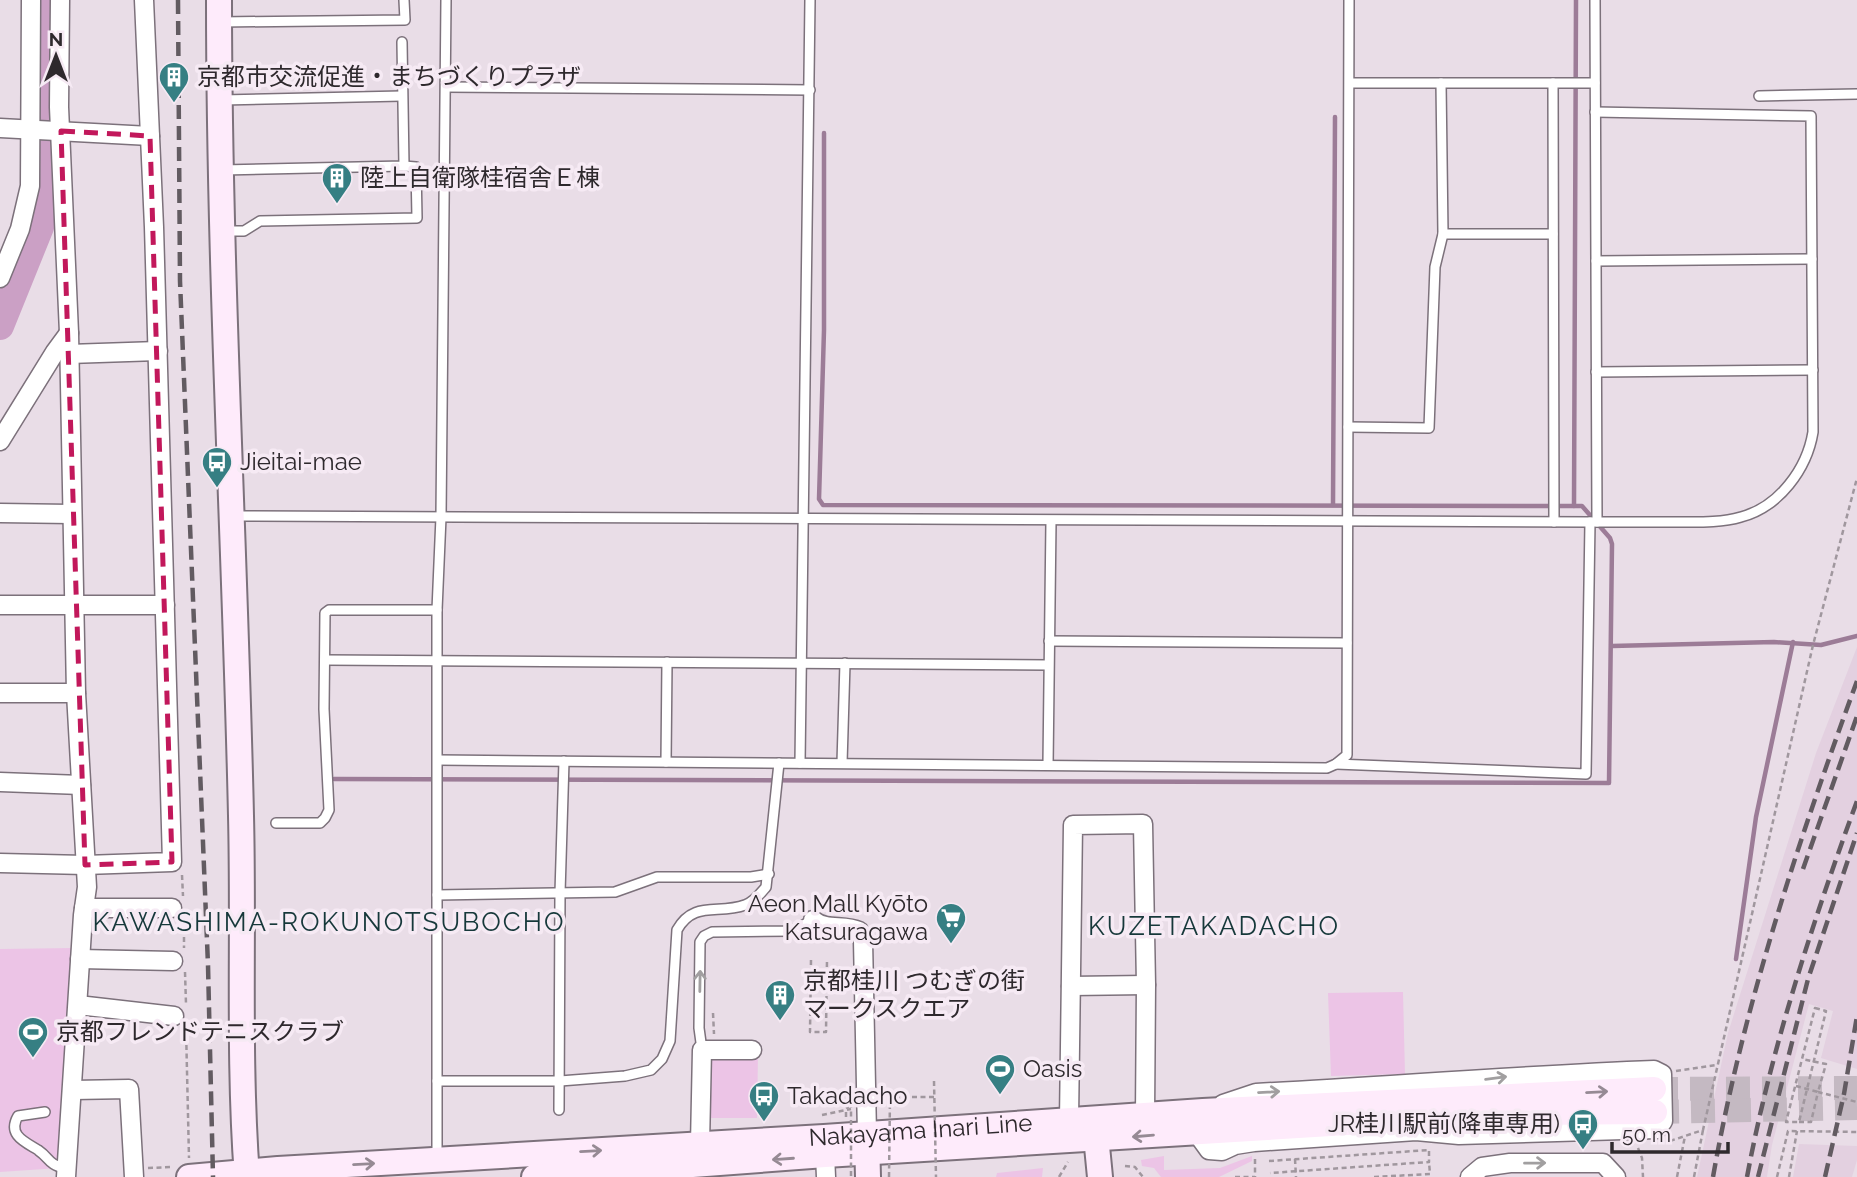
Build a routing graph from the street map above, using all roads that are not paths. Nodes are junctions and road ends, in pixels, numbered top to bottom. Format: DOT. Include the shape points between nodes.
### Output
graph roads {
  1 [pos="31,0"];
  2 [pos="60,0"];
  3 [pos="144,0"];
  4 [pos="404,0"];
  5 [pos="446,0"];
  6 [pos="810,0"];
  7 [pos="1349,0"];
  8 [pos="1595,0"];
  9 [pos="219,11"];
  10 [pos="402,41"];
  11 [pos="1350,83"];
  12 [pos="1441,83"];
  13 [pos="1553,83"];
  14 [pos="1595,83"];
  15 [pos="446,87"];
  16 [pos="810,90"];
  17 [pos="1857,94"];
  18 [pos="402,96"];
  19 [pos="1759,96"];
  20 [pos="221,100"];
  21 [pos="1595,112"];
  22 [pos="0,128"];
  23 [pos="32,129"];
  24 [pos="59,130"];
  25 [pos="150,136"];
  26 [pos="404,166"];
  27 [pos="222,170"];
  28 [pos="224,231"];
  29 [pos="1443,234"];
  30 [pos="1553,234"];
  31 [pos="1812,259"];
  32 [pos="1595,261"];
  33 [pos="0,278"];
  34 [pos="69,333"];
  35 [pos="158,351"];
  36 [pos="69,354"];
  37 [pos="1813,370"];
  38 [pos="1596,372"];
  39 [pos="1348,427"];
  40 [pos="0,441"];
  41 [pos="0,513"];
  42 [pos="72,513"];
  43 [pos="231,516"];
  44 [pos="441,517"];
  45 [pos="805,519"];
  46 [pos="1051,521"];
  47 [pos="1348,521"];
  48 [pos="1554,522"];
  49 [pos="1594,522"];
  50 [pos="75,604"];
  51 [pos="0,605"];
  52 [pos="165,605"];
  53 [pos="437,610"];
  54 [pos="1049,641"];
  55 [pos="1347,643"];
  56 [pos="325,660"];
  57 [pos="437,660"];
  58 [pos="667,662"];
  59 [pos="802,663"];
  60 [pos="845,663"];
  61 [pos="1048,665"];
  62 [pos="0,693"];
  63 [pos="76,694"];
  64 [pos="438,760"];
  65 [pos="564,761"];
  66 [pos="666,762"];
  67 [pos="779,763"];
  68 [pos="800,763"];
  69 [pos="842,763"];
  70 [pos="1336,764"];
  71 [pos="1048,765"];
  72 [pos="0,782"];
  73 [pos="81,785"];
  74 [pos="276,823"];
  75 [pos="0,863"];
  76 [pos="85,865"];
  77 [pos="769,874"];
  78 [pos="560,893"];
  79 [pos="437,895"];
  80 [pos="84,908"];
  81 [pos="172,908"];
  82 [pos="813,920"];
  83 [pos="80,959"];
  84 [pos="173,961"];
  85 [pos="1146,985"];
  86 [pos="1071,986"];
  87 [pos="78,1004"];
  88 [pos="174,1016"];
  89 [pos="702,1049"];
  90 [pos="752,1050"];
  91 [pos="437,1081"];
  92 [pos="560,1081"];
  93 [pos="73,1090"];
  94 [pos="1655,1100"];
  95 [pos="559,1110"];
  96 [pos="45,1112"];
  97 [pos="1145,1115"];
  98 [pos="1200,1121"];
  99 [pos="1086,1126"];
  100 [pos="700,1144"];
  101 [pos="862,1146"];
  102 [pos="437,1160"];
  103 [pos="825,1166"];
  104 [pos="1497,1171"];
  105 [pos="66,1173"];
  106 [pos="643,1173"];
  107 [pos="247,1175"];
  108 [pos="550,1176"];
  109 [pos="134,1177"];
  110 [pos="189,1177"];
  111 [pos="1100,1177"];
  112 [pos="1470,1177"];
  113 [pos="1616,1177"];
  1 -- 23 [label="street"];
  2 -- 24 [label="street"];
  3 -- 25 [label="street"];
  4 -- 9 [label="lane" via="405,20"];
  5 -- 15 [label="lane"];
  6 -- 16 [label="lane"];
  7 -- 11 [label="lane"];
  8 -- 14 [label="lane"];
  9 -- 20 [label="main road"];
  10 -- 18 [label="lane"];
  11 -- 12 [label="lane"];
  11 -- 39 [label="lane"];
  12 -- 13 [label="lane"];
  12 -- 29 [label="lane"];
  13 -- 14 [label="lane"];
  13 -- 30 [label="lane"];
  14 -- 21 [label="lane"];
  15 -- 16 [label="lane"];
  15 -- 44 [label="lane"];
  16 -- 45 [label="lane"];
  17 -- 19 [label="lane"];
  18 -- 20 [label="lane"];
  18 -- 26 [label="lane"];
  20 -- 27 [label="main road"];
  21 -- 31 [label="lane" via="1811,116"];
  21 -- 32 [label="lane"];
  22 -- 23 [label="street"];
  23 -- 24 [label="street"];
  23 -- 33 [label="street" via="30,186 20,229"];
  24 -- 25 [label="street"];
  24 -- 34 [label="street"];
  25 -- 35 [label="street"];
  26 -- 27 [label="lane"];
  26 -- 28 [label="lane" via="416,167 417,218 260,221 244,231"];
  27 -- 28 [label="main road"];
  28 -- 43 [label="main road"];
  29 -- 30 [label="lane"];
  29 -- 39 [label="lane" via="1435,267 1429,428"];
  30 -- 48 [label="lane"];
  31 -- 32 [label="lane"];
  31 -- 37 [label="lane"];
  32 -- 38 [label="lane"];
  34 -- 36 [label="street"];
  34 -- 40 [label="street"];
  35 -- 36 [label="street"];
  35 -- 52 [label="street"];
  36 -- 42 [label="street"];
  37 -- 38 [label="lane"];
  37 -- 49 [label="lane" via="1810,450 1792,482 1762,508 1741,517 1703,522"];
  38 -- 49 [label="lane"];
  39 -- 47 [label="lane"];
  41 -- 42 [label="street"];
  42 -- 50 [label="street"];
  43 -- 44 [label="lane"];
  43 -- 107 [label="main road"];
  44 -- 45 [label="lane"];
  44 -- 53 [label="lane"];
  45 -- 46 [label="lane"];
  45 -- 59 [label="lane"];
  46 -- 47 [label="lane"];
  46 -- 54 [label="lane"];
  47 -- 48 [label="lane"];
  47 -- 55 [label="lane"];
  48 -- 49 [label="lane"];
  49 -- 70 [label="lane" via="1586,774"];
  50 -- 51 [label="street"];
  50 -- 52 [label="street"];
  50 -- 63 [label="street"];
  52 -- 76 [label="street" via="172,862"];
  53 -- 56 [label="lane" via="329,610 325,613"];
  53 -- 57 [label="lane"];
  54 -- 55 [label="lane"];
  54 -- 61 [label="lane"];
  55 -- 70 [label="lane" via="1347,755"];
  56 -- 57 [label="lane"];
  56 -- 74 [label="lane" via="329,810 320,822"];
  57 -- 58 [label="lane"];
  57 -- 64 [label="lane"];
  58 -- 59 [label="lane"];
  58 -- 66 [label="lane"];
  59 -- 60 [label="lane"];
  59 -- 68 [label="lane"];
  60 -- 61 [label="lane"];
  60 -- 69 [label="lane"];
  61 -- 71 [label="lane"];
  62 -- 63 [label="street"];
  63 -- 73 [label="street"];
  64 -- 65 [label="lane"];
  64 -- 79 [label="lane"];
  65 -- 66 [label="lane"];
  65 -- 78 [label="lane"];
  66 -- 67 [label="lane"];
  67 -- 68 [label="lane"];
  67 -- 77 [label="lane"];
  68 -- 69 [label="lane"];
  69 -- 71 [label="lane"];
  70 -- 71 [label="lane" via="1327,768"];
  72 -- 73 [label="street"];
  73 -- 76 [label="street"];
  75 -- 76 [label="street"];
  76 -- 80 [label="street"];
  77 -- 78 [label="lane" via="657,877 615,892"];
  77 -- 92 [label="lane" via="766,887 745,905 699,910 683,918 677,930 670,1041 651,1070"];
  78 -- 79 [label="lane"];
  78 -- 92 [label="lane"];
  79 -- 91 [label="lane"];
  80 -- 81 [label="street"];
  80 -- 83 [label="street"];
  89 -- 82 [label="lane, one-way" via="700,942 704,936 712,932 791,931"];
  82 -- 101 [label="street" via="820,926 850,927 859,931 863,940"];
  83 -- 84 [label="street"];
  83 -- 87 [label="street"];
  85 -- 86 [label="street"];
  85 -- 86 [label="street" via="1143,824 1073,825"];
  85 -- 97 [label="street"];
  86 -- 99 [label="street"];
  87 -- 88 [label="street"];
  87 -- 93 [label="street"];
  89 -- 90 [label="street"];
  89 -- 100 [label="street"];
  91 -- 92 [label="lane"];
  91 -- 102 [label="lane"];
  92 -- 95 [label="lane"];
  93 -- 105 [label="street"];
  93 -- 109 [label="street" via="129,1088"];
  94 -- 98 [label="main road, Nakayama Inari Line" via="1511,1113"];
  96 -- 105 [label="lane" via="18,1116 16,1132 20,1141"];
  97 -- 98 [label="main road, Nakayama Inari Line"];
  97 -- 99 [label="main road, Nakayama Inari Line"];
  98 -- 98 [label="street, one-way" via="1256,1093 1516,1076 1654,1070 1662,1074 1663,1121 1657,1129 1459,1135 1416,1131 1254,1142 1217,1152 1209,1150"];
  98 -- 99 [label="main road, Nakayama Inari Line, one-way"];
  99 -- 101 [label="main road, Nakayama Inari Line"];
  99 -- 101 [label="main road, Nakayama Inari Line"];
  99 -- 111 [label="main road"];
  100 -- 101 [label="main road, Nakayama Inari Line"];
  102 -- 100 [label="main road, Nakayama Inari Line, one-way"];
  101 -- 103 [label="main road, Nakayama Inari Line"];
  107 -- 102 [label="main road, Nakayama Inari Line, one-way"];
  103 -- 106 [label="main road, Nakayama Inari Line, one-way"];
  104 -- 112 [label="street" via="1482,1167"];
  104 -- 113 [label="street, one-way" via="1510,1163 1602,1163"];
  106 -- 108 [label="main road, Nakayama Inari Line"];
  107 -- 110 [label="main road, Nakayama Inari Line"];
}
